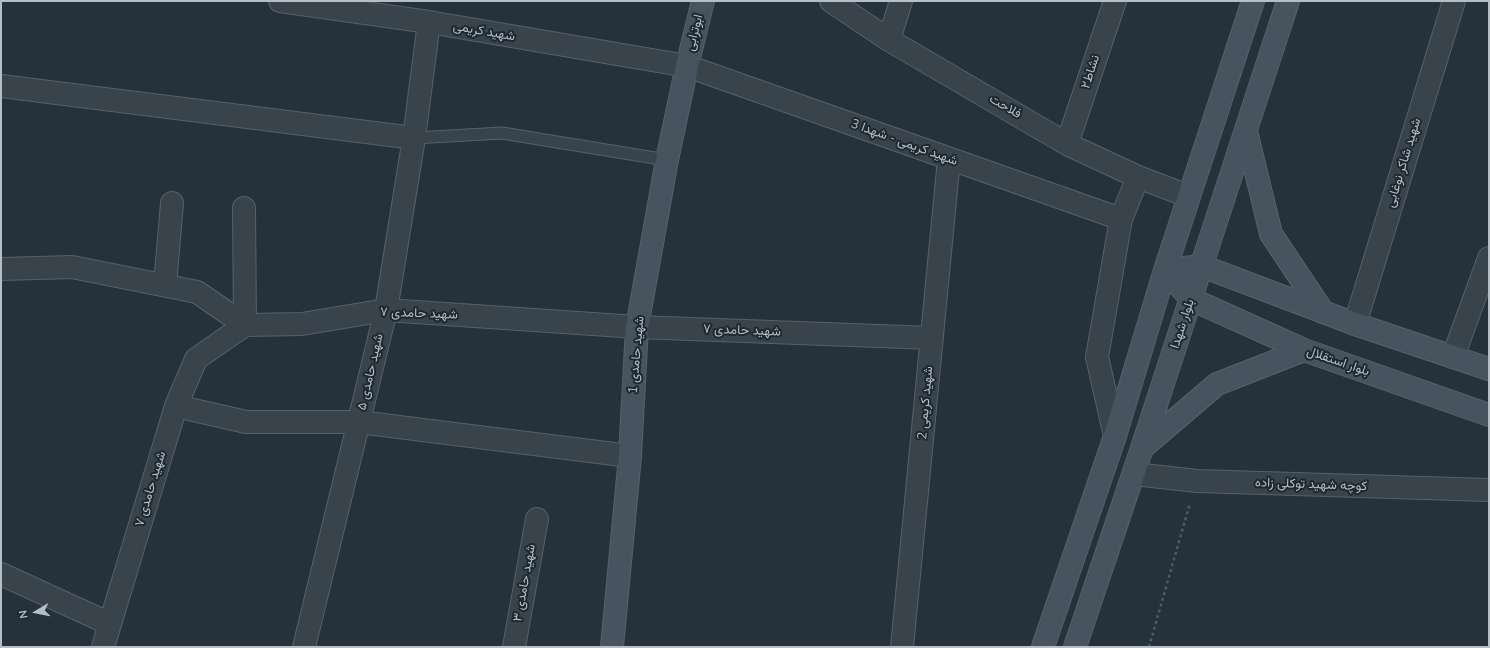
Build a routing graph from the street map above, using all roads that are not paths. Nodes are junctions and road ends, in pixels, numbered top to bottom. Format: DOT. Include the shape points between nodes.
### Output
graph roads {
  1 [pos="280,1"];
  2 [pos="703,1"];
  3 [pos="831,1"];
  4 [pos="901,1"];
  5 [pos="1115,1"];
  6 [pos="1253,1"];
  7 [pos="1288,1"];
  8 [pos="1454,1"];
  9 [pos="429,22"];
  10 [pos="889,40"];
  11 [pos="687,66"];
  12 [pos="1,86"];
  13 [pos="1246,132"];
  14 [pos="414,138"];
  15 [pos="1067,144"];
  16 [pos="949,159"];
  17 [pos="668,160"];
  18 [pos="1138,177"];
  19 [pos="1188,196"];
  20 [pos="172,203"];
  21 [pos="244,208"];
  22 [pos="1121,219"];
  23 [pos="1489,258"];
  24 [pos="1202,266"];
  25 [pos="1,269"];
  26 [pos="1165,270"];
  27 [pos="165,285"];
  28 [pos="1191,299"];
  29 [pos="386,310"];
  30 [pos="1323,312"];
  31 [pos="1355,324"];
  32 [pos="245,325"];
  33 [pos="637,327"];
  34 [pos="932,338"];
  35 [pos="1304,350"];
  36 [pos="1453,357"];
  37 [pos="1489,369"];
  38 [pos="176,406"];
  39 [pos="1489,414"];
  40 [pos="359,422"];
  41 [pos="1115,436"];
  42 [pos="1142,448"];
  43 [pos="630,456"];
  44 [pos="1134,474"];
  45 [pos="1489,490"];
  46 [pos="537,519"];
  47 [pos="1,574"];
  48 [pos="110,624"];
  49 [pos="103,647"];
  50 [pos="304,647"];
  51 [pos="514,647"];
  52 [pos="612,647"];
  53 [pos="902,647"];
  54 [pos="1043,647"];
  55 [pos="1075,647"];
  1 -- 9 [label="street, شهید کریمی"];
  2 -- 11 [label="main road, ابوترابی"];
  3 -- 10 [label="street, فلاحت"];
  4 -- 10 [label="street"];
  5 -- 15 [label="street, نشاط۲"];
  6 -- 19 [label="main road"];
  7 -- 13 [label="main road, بلوار شهدا"];
  8 -- 31 [label="street, شهید شاکر نوغابی"];
  9 -- 11 [label="street, شهید کریمی"];
  9 -- 14 [label="street, شهید حامدی ۵"];
  10 -- 15 [label="street, فلاحت"];
  11 -- 16 [label="street, شهيد کريمی - شهدا 3"];
  11 -- 17 [label="main road, شهيد حامدی 1"];
  12 -- 14 [label="street"];
  13 -- 24 [label="main road, بلوار شهدا"];
  13 -- 30 [label="main road" via="1271,234"];
  14 -- 17 [label="lane" via="502,133"];
  14 -- 29 [label="street, شهید حامدی ۵"];
  15 -- 18 [label="street, فلاحت"];
  16 -- 22 [label="street, شهيد کريمی - شهدا 3"];
  16 -- 34 [label="street, شهيد کريمی 2"];
  17 -- 33 [label="main road, شهيد حامدی 1"];
  18 -- 19 [label="street, فلاحت"];
  18 -- 22 [label="street"];
  19 -- 26 [label="main road"];
  20 -- 27 [label="street"];
  21 -- 32 [label="street"];
  22 -- 41 [label="street" via="1097,357"];
  23 -- 36 [label="street"];
  24 -- 26 [label="main road"];
  24 -- 28 [label="main road, بلوار شهدا"];
  24 -- 30 [label="main road"];
  25 -- 27 [label="street" via="72,267"];
  26 -- 28 [label="main road"];
  26 -- 41 [label="main road"];
  27 -- 32 [label="street" via="197,292"];
  28 -- 35 [label="main road, بلوار استقلال"];
  28 -- 42 [label="main road, بلوار شهدا"];
  29 -- 32 [label="street, شهید حامدی ۷" via="302,324"];
  29 -- 33 [label="street, شهید حامدی ۷"];
  29 -- 40 [label="street, شهید حامدی ۵"];
  30 -- 31 [label="main road"];
  31 -- 36 [label="main road"];
  32 -- 38 [label="street, شهید حامدی ۷" via="196,359"];
  33 -- 34 [label="street, شهید حامدی ۷"];
  33 -- 43 [label="main road, شهيد حامدی 1"];
  34 -- 53 [label="street, شهيد کريمی 2"];
  35 -- 39 [label="main road, بلوار استقلال"];
  35 -- 42 [label="main road" via="1217,384"];
  36 -- 37 [label="main road"];
  38 -- 40 [label="street" via="246,422"];
  38 -- 48 [label="street, شهید حامدی ۷"];
  40 -- 43 [label="street"];
  40 -- 50 [label="street, شهید حامدی ۵"];
  41 -- 54 [label="main road"];
  42 -- 44 [label="main road, بلوار شهدا"];
  43 -- 52 [label="main road, شهيد حامدی 1"];
  44 -- 45 [label="street, کوچه شهید توکلی زاده" via="1197,481"];
  44 -- 55 [label="main road, بلوار شهدا"];
  46 -- 51 [label="street, شهید حامدی ۳"];
  47 -- 48 [label="street"];
  48 -- 49 [label="street, شهید حامدی ۷"];
}
